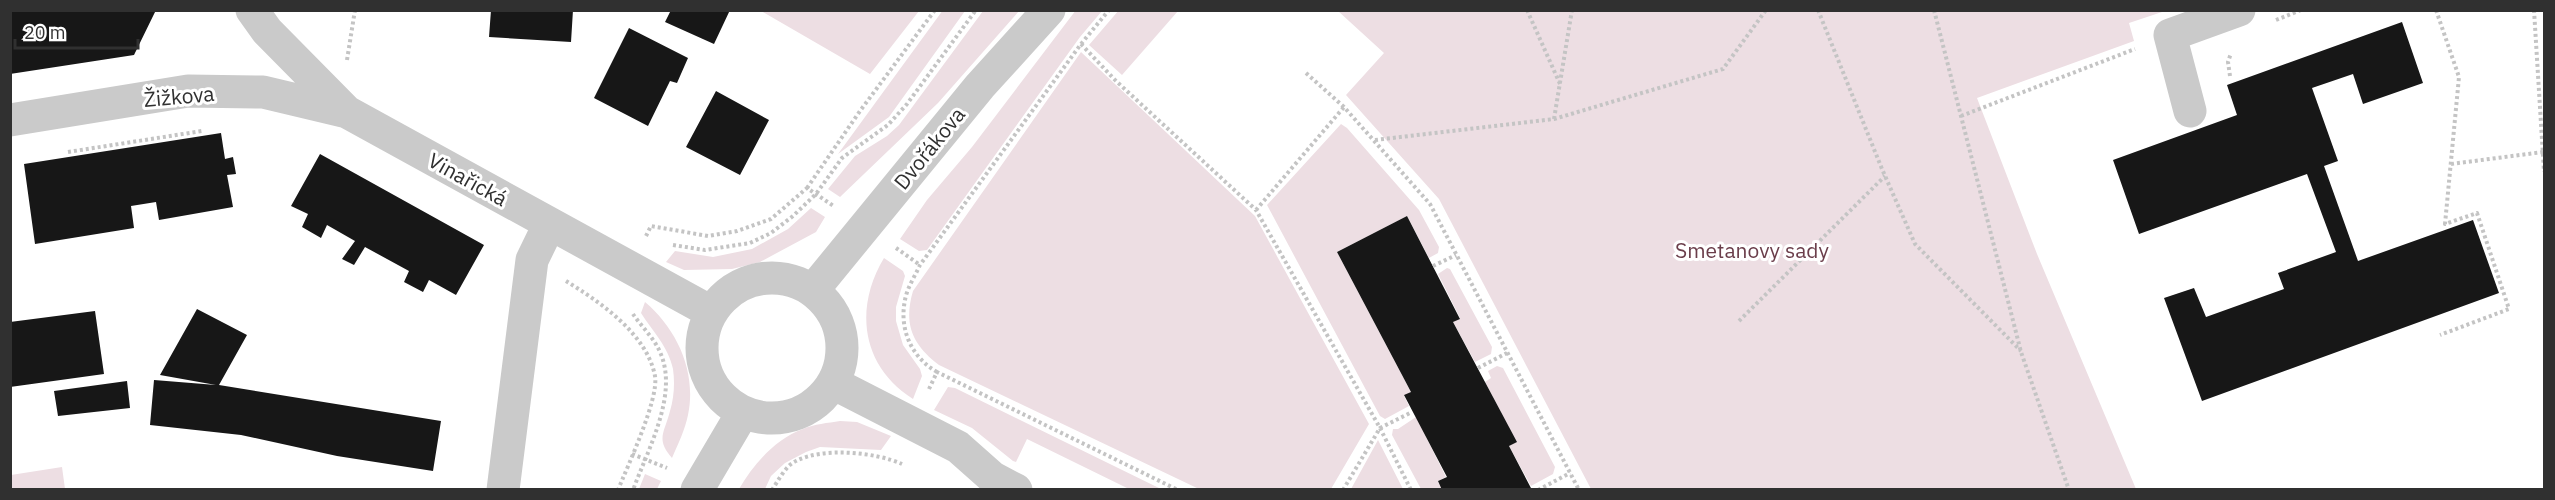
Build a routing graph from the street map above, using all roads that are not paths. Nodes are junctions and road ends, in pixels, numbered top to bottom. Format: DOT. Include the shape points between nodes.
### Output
graph roads {
  1 [pos="252,10"];
  2 [pos="1049,10"];
  3 [pos="2239,10"];
  4 [pos="2190,111"];
  5 [pos="347,112"];
  6 [pos="10,120"];
  7 [pos="549,225"];
  8 [pos="813,290"];
  9 [pos="711,312"];
  10 [pos="833,383"];
  11 [pos="743,412"];
  12 [pos="503,489"];
  13 [pos="697,489"];
  14 [pos="1016,489"];
  1 -- 5 [label="street, Vinařická" via="267,31"];
  2 -- 8 [label="street, Dvořákova" via="980,86"];
  3 -- 4 [label="street" via="2170,35"];
  5 -- 6 [label="street, Žižkova" via="263,92 188,91"];
  5 -- 7 [label="street, Vinařická"];
  7 -- 9 [label="street, Vinařická"];
  7 -- 12 [label="street" via="532,260"];
  8 -- 9 [label="street" via="792,280 769,277 746,282 726,294"];
  8 -- 10 [label="street" via="831,309 841,332 842,359"];
  9 -- 11 [label="street" via="702,333 702,357 709,379 723,398"];
  10 -- 11 [label="street" via="816,402 793,415 768,418"];
  10 -- 14 [label="street" via="958,447 993,478"];
  11 -- 13 [label="street"];
}
